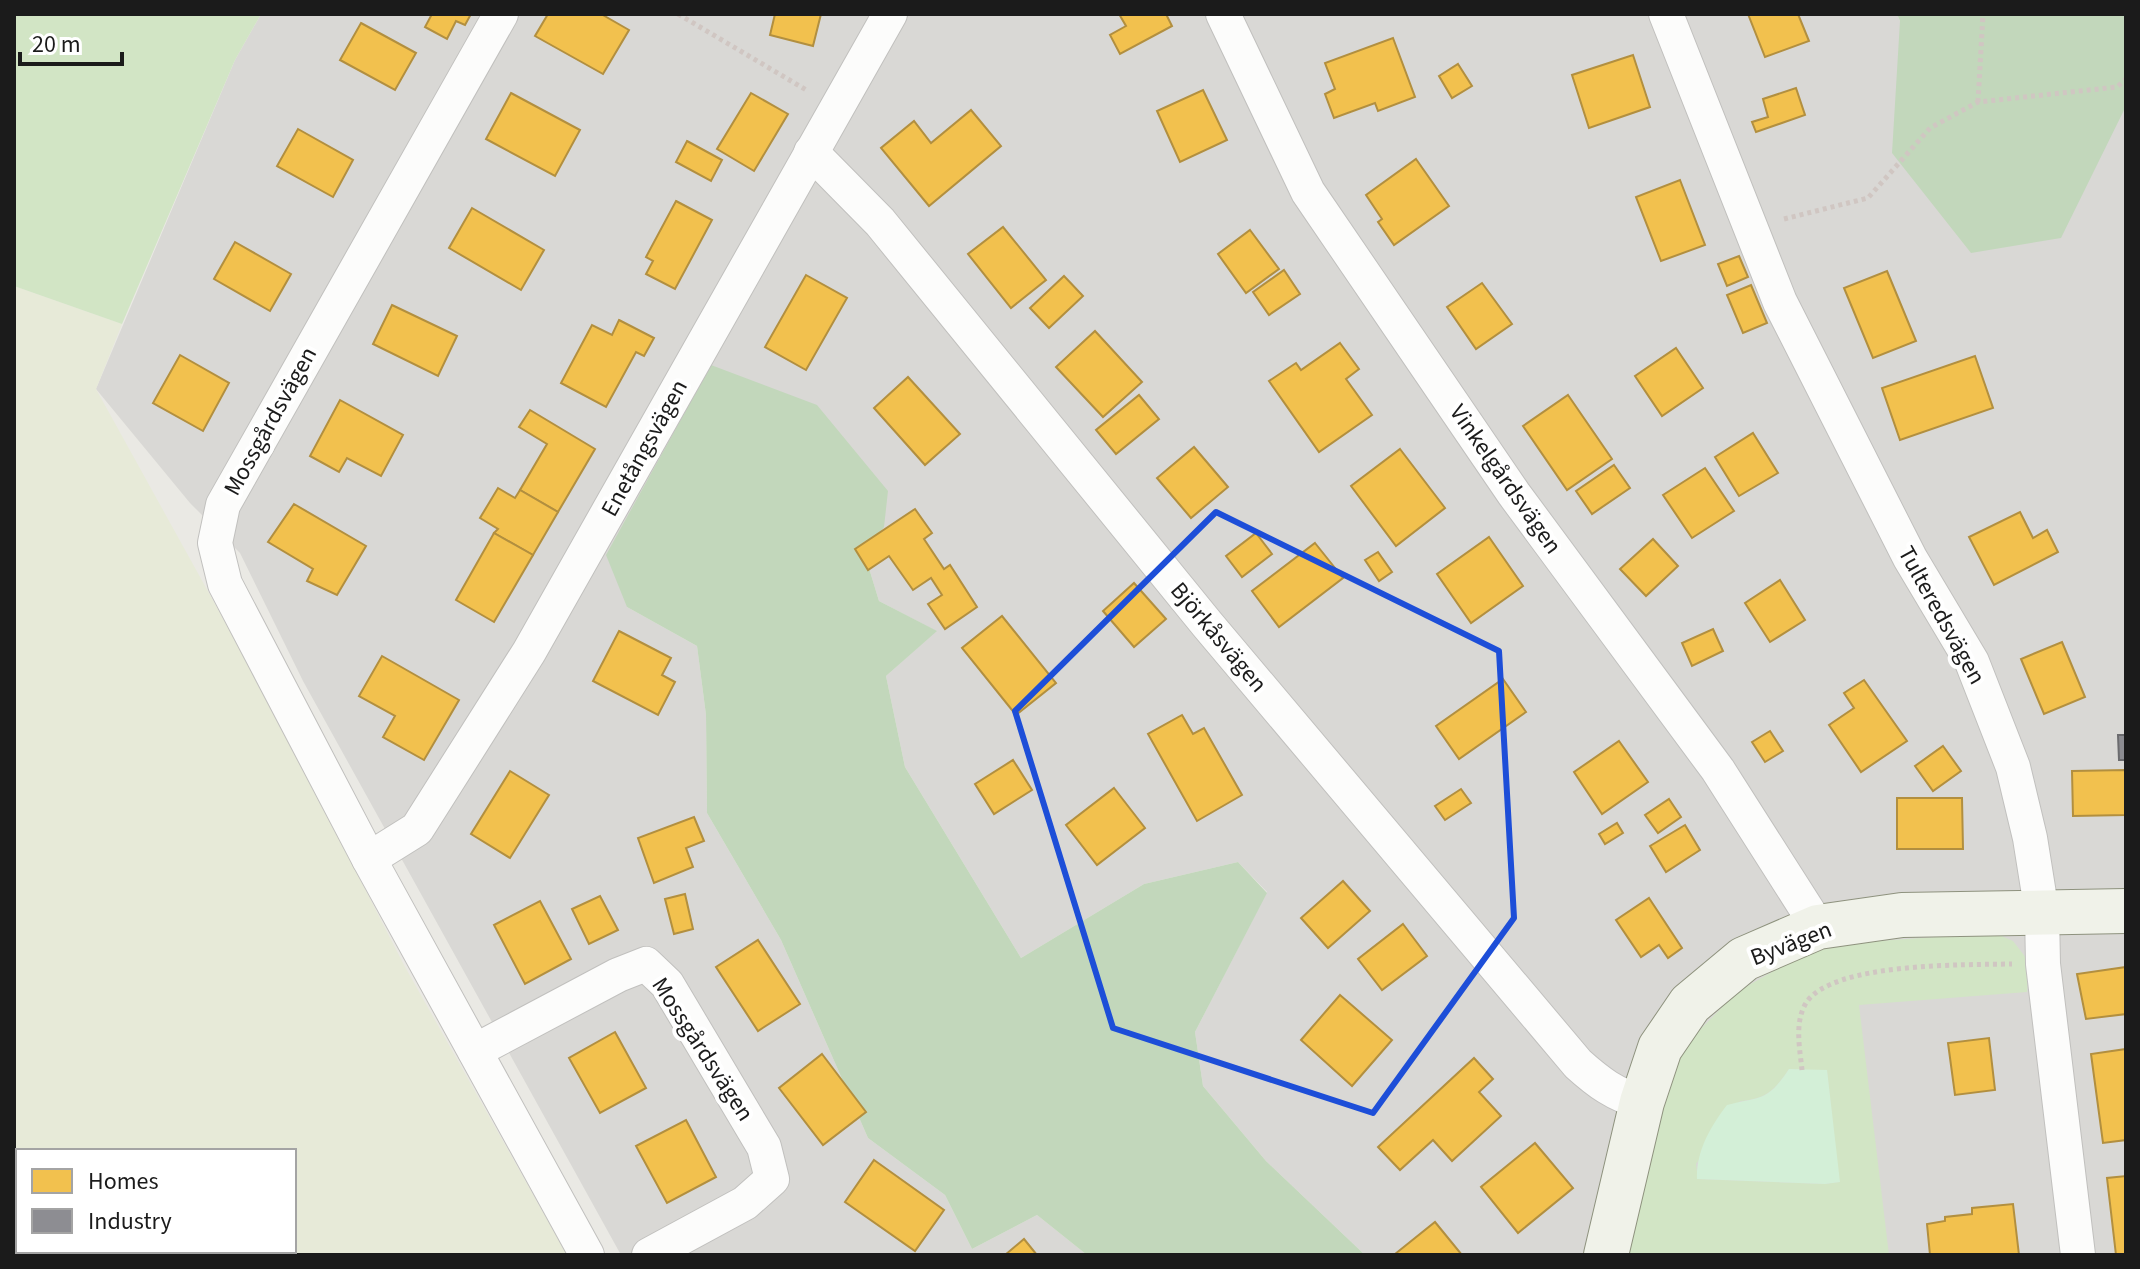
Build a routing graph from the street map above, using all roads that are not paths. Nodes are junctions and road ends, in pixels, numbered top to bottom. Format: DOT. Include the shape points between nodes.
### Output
graph roads {
  1 [pos="501,14"];
  2 [pos="890,14"];
  3 [pos="1223,14"];
  4 [pos="1666,14"];
  5 [pos="811,152"];
  6 [pos="369,859"];
  7 [pos="2126,911"];
  8 [pos="2042,913"];
  9 [pos="1818,927"];
  10 [pos="475,1051"];
  11 [pos="1642,1102"];
  12 [pos="587,1255"];
  13 [pos="649,1255"];
  14 [pos="1606,1255"];
  15 [pos="2078,1255"];
  1 -- 6 [label="street, Mossgårdsvägen" via="223,505 215,543 225,584"];
  2 -- 5 [label="street, Enetångsvägen"];
  3 -- 9 [label="street, Vinkelgårdsvägen" via="1308,192 1514,494 1718,770"];
  4 -- 8 [label="street, Tulteredsvägen" via="1780,302 1910,558 1972,662 2017,781"];
  5 -- 6 [label="street, Enetångsvägen" via="529,652 417,829"];
  5 -- 11 [label="street, Björkåsvägen" via="880,222 1207,624 1578,1064 1603,1086"];
  6 -- 10 [label="street, Mossgårdsvägen"];
  7 -- 8 [label="street, Byvägen"];
  8 -- 9 [label="street, Byvägen" via="1902,915"];
  8 -- 15 [label="street, Tulteredsvägen" via="2043,964"];
  9 -- 11 [label="street, Byvägen" via="1744,959 1690,1004 1660,1048"];
  10 -- 12 [label="street, Mossgårdsvägen"];
  10 -- 13 [label="street, Mossgårdsvägen" via="646,964 667,984 764,1147 772,1179 745,1203"];
  11 -- 14 [label="street, Byvägen"];
}
